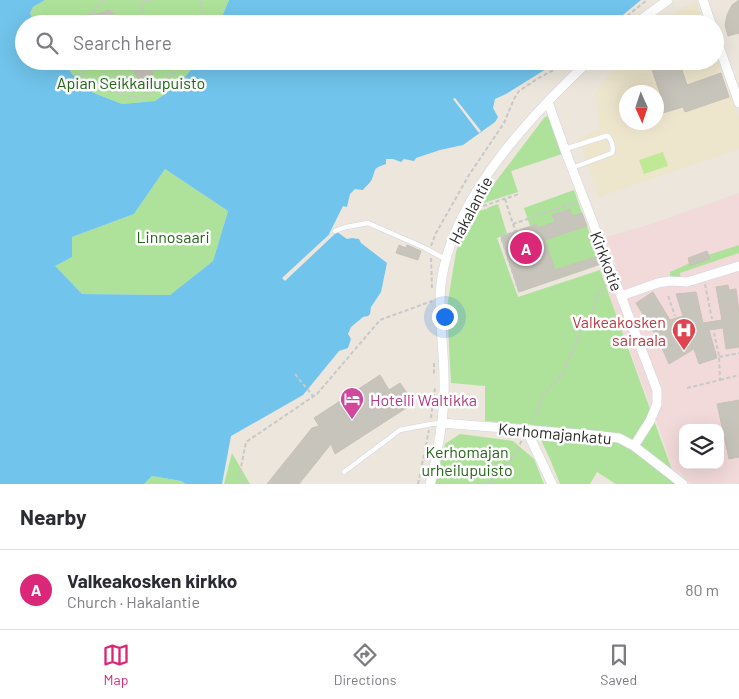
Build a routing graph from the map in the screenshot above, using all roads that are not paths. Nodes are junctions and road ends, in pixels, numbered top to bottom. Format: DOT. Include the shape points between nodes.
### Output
graph roads {
  1 [pos="668,0"];
  2 [pos="703,0"];
  3 [pos="647,15"];
  4 [pos="708,15"];
  5 [pos="724,61"];
  6 [pos="580,70"];
  7 [pos="548,102"];
  8 [pos="739,103"];
  9 [pos="565,150"];
  10 [pos="572,168"];
  11 [pos="336,231"];
  12 [pos="447,260"];
  13 [pos="739,266"];
  14 [pos="621,296"];
  15 [pos="442,423"];
  16 [pos="527,436"];
  17 [pos="634,446"];
  18 [pos="344,472"];
  19 [pos="430,484"];
  20 [pos="552,484"];
  21 [pos="683,484"];
  1 -- 3 [label="street"];
  2 -- 4 [label="street"];
  5 -- 8 [label="street"];
  6 -- 7 [label="street, Hakalantie"];
  7 -- 9 [label="street, Kirkkotie"];
  7 -- 12 [label="street, Hakalantie" via="483,181 459,225"];
  9 -- 10 [label="street, Kirkkotie"];
  9 -- 10 [label="lane" via="606,136 610,138 612,154"];
  10 -- 14 [label="street, Kirkkotie"];
  11 -- 12 [label="lane" via="368,223"];
  12 -- 15 [label="street, Hakalantie" via="440,298 444,379"];
  13 -- 14 [label="street" via="687,282 658,283"];
  14 -- 17 [label="street, Kirkkotie" via="657,390 657,404"];
  15 -- 16 [label="street, Kerhomajankatu"];
  15 -- 18 [label="lane" via="400,430"];
  15 -- 19 [label="street, Hakalantie"];
  16 -- 17 [label="street, Kerhomajankatu" via="592,435 619,438"];
  16 -- 20 [label="street"];
  17 -- 21 [label="street, Kerhomajankatu"];
}
